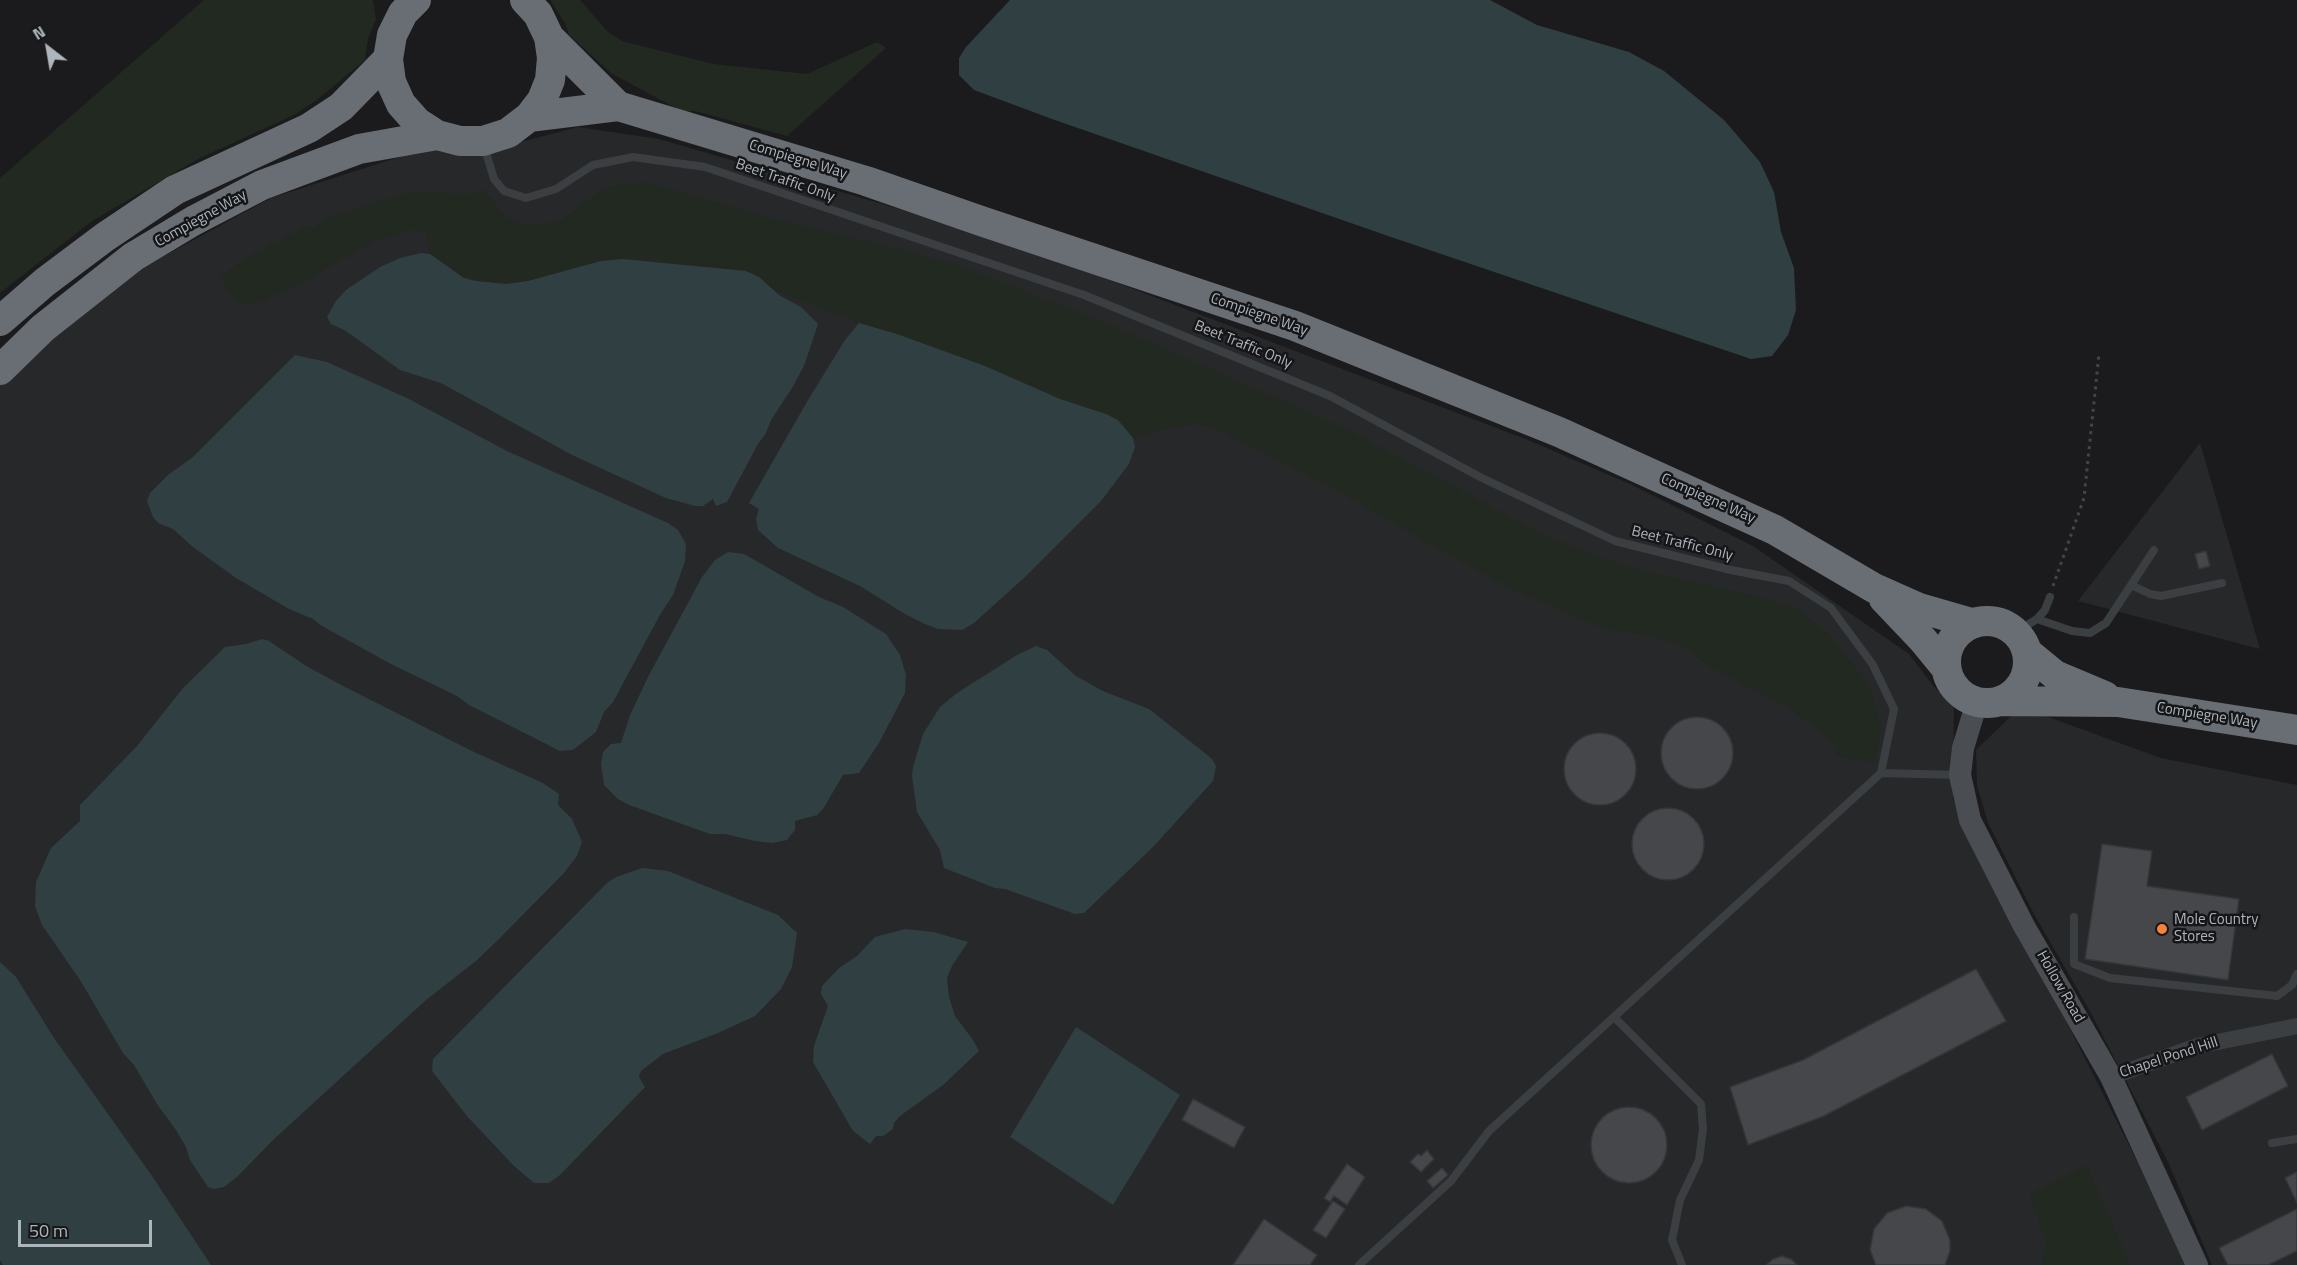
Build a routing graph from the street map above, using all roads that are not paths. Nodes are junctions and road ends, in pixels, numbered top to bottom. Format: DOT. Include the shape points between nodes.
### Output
graph roads {
  1 [pos="525,0"];
  2 [pos="406,4"];
  3 [pos="549,37"];
  4 [pos="388,58"];
  5 [pos="618,106"];
  6 [pos="529,117"];
  7 [pos="437,135"];
  8 [pos="483,141"];
  9 [pos="0,321"];
  10 [pos="0,369"];
  11 [pos="2154,550"];
  12 [pos="2222,583"];
  13 [pos="2131,585"];
  14 [pos="1874,588"];
  15 [pos="2050,597"];
  16 [pos="1971,623"];
  17 [pos="2027,634"];
  18 [pos="1946,668"];
  19 [pos="1988,702"];
  20 [pos="2118,702"];
  21 [pos="2297,730"];
  22 [pos="1881,773"];
  23 [pos="1960,775"];
  24 [pos="2074,917"];
  25 [pos="2297,974"];
  26 [pos="1614,1017"];
  27 [pos="2297,1026"];
  28 [pos="2111,1077"];
  29 [pos="2297,1139"];
  30 [pos="2272,1143"];
  31 [pos="1359,1265"];
  32 [pos="1682,1265"];
  33 [pos="2197,1265"];
  1 -- 3 [label="highway" via="538,14"];
  2 -- 4 [label="highway" via="392,35"];
  3 -- 5 [label="highway, Compiegne Way"];
  3 -- 6 [label="highway" via="550,80"];
  4 -- 7 [label="highway" via="391,82 401,104 417,122"];
  4 -- 9 [label="highway" via="341,107 309,128 175,190 105,237"];
  5 -- 6 [label="highway, Compiegne Way"];
  5 -- 14 [label="highway, Compiegne Way" via="866,181 1295,326 1559,432 1775,530"];
  6 -- 8 [label="highway" via="508,133"];
  7 -- 8 [label="highway"];
  7 -- 10 [label="highway, Compiegne Way" via="358,149 262,185 193,221 132,257 43,328"];
  8 -- 22 [label="lane, Beet Traffic Only" via="494,179 504,191 526,198 556,189 593,165 633,157 705,167 1084,295 1330,396 1482,478 1615,541 1789,581 1831,608 1877,674 1893,709"];
  11 -- 13 [label="lane"];
  12 -- 13 [label="lane" via="2162,596"];
  13 -- 17 [label="lane" via="2106,623 2090,633"];
  14 -- 16 [label="highway, Compiegne Way" via="1919,608"];
  14 -- 18 [label="highway, Compiegne Way"];
  15 -- 17 [label="lane"];
  16 -- 17 [label="highway" via="1995,621"];
  16 -- 18 [label="highway" via="1951,641"];
  17 -- 19 [label="highway" via="2027,671 2020,688 2011,696"];
  17 -- 20 [label="highway, Compiegne Way" via="2055,675"];
  18 -- 19 [label="highway" via="1956,690 1966,698"];
  19 -- 20 [label="highway, Compiegne Way"];
  19 -- 23 [label="street, Hollow Road" via="1963,748"];
  20 -- 21 [label="highway, Compiegne Way"];
  22 -- 23 [label="lane"];
  22 -- 26 [label="lane"];
  23 -- 28 [label="street, Hollow Road" via="1970,820 2024,926"];
  24 -- 25 [label="lane" via="2074,964 2109,978 2277,996 2292,985"];
  26 -- 31 [label="lane" via="1489,1131 1451,1181"];
  26 -- 32 [label="lane" via="1701,1104 1704,1129 1699,1160 1680,1200 1672,1240"];
  27 -- 28 [label="street, Chapel Pond Hill" via="2197,1046"];
  28 -- 33 [label="street, Hollow Road"];
  29 -- 30 [label="lane"];
}
